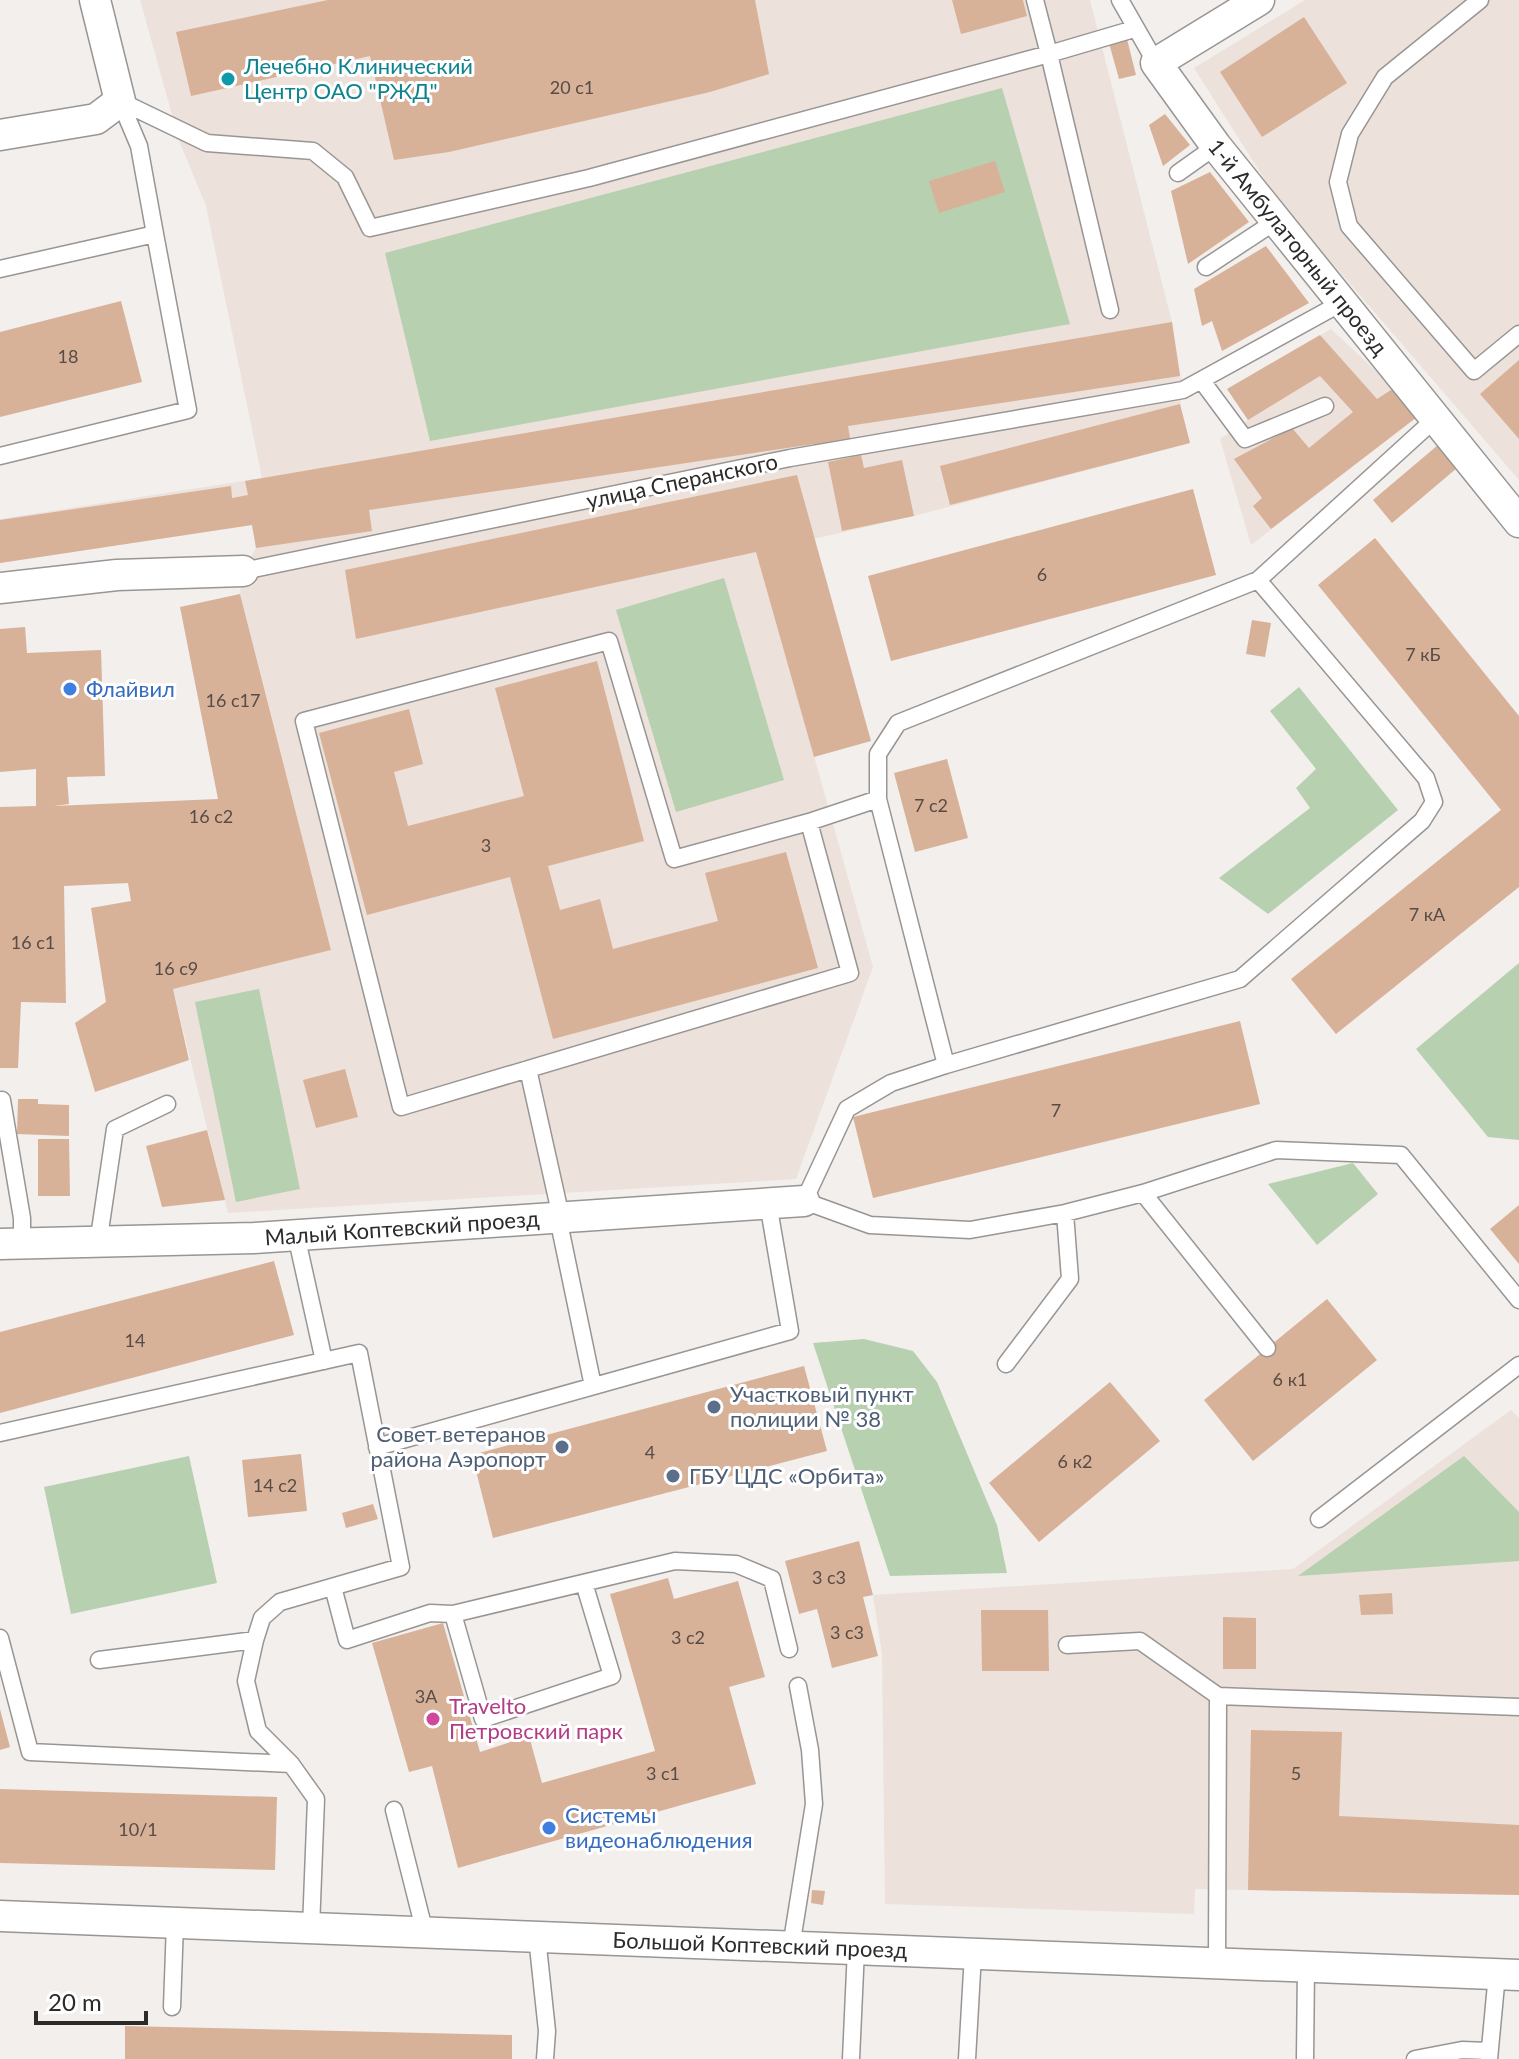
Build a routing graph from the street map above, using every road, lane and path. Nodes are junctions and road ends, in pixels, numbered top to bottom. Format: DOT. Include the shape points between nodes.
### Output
graph roads {
  1 [pos="95,0"];
  2 [pos="1035,0"];
  3 [pos="1120,0"];
  4 [pos="1259,0"];
  5 [pos="1480,0"];
  6 [pos="1134,29"];
  7 [pos="1049,54"];
  8 [pos="1156,63"];
  9 [pos="120,101"];
  10 [pos="0,135"];
  11 [pos="1216,146"];
  12 [pos="1178,173"];
  13 [pos="1276,221"];
  14 [pos="155,234"];
  15 [pos="1206,267"];
  16 [pos="0,269"];
  17 [pos="1343,302"];
  18 [pos="1110,310"];
  19 [pos="1519,334"];
  20 [pos="1202,381"];
  21 [pos="1325,406"];
  22 [pos="1436,418"];
  23 [pos="0,456"];
  24 [pos="1519,522"];
  25 [pos="243,571"];
  26 [pos="1258,580"];
  27 [pos="0,588"];
  28 [pos="878,799"];
  29 [pos="809,822"];
  30 [pos="946,1065"];
  31 [pos="528,1069"];
  32 [pos="2,1100"];
  33 [pos="167,1104"];
  34 [pos="1143,1193"];
  35 [pos="804,1201"];
  36 [pos="768,1203"];
  37 [pos="1065,1213"];
  38 [pos="559,1218"];
  39 [pos="296,1235"];
  40 [pos="11,1244"];
  41 [pos="98,1244"];
  42 [pos="1519,1300"];
  43 [pos="1267,1348"];
  44 [pos="324,1361"];
  45 [pos="1006,1364"];
  46 [pos="1519,1365"];
  47 [pos="593,1386"];
  48 [pos="0,1433"];
  49 [pos="377,1447"];
  50 [pos="1319,1519"];
  51 [pos="584,1583"];
  52 [pos="333,1587"];
  53 [pos="453,1614"];
  54 [pos="0,1638"];
  55 [pos="255,1640"];
  56 [pos="1067,1645"];
  57 [pos="789,1649"];
  58 [pos="99,1660"];
  59 [pos="798,1686"];
  60 [pos="1218,1696"];
  61 [pos="1519,1707"];
  62 [pos="291,1764"];
  63 [pos="394,1810"];
  64 [pos="0,1916"];
  65 [pos="175,1923"];
  66 [pos="311,1928"];
  67 [pos="425,1933"];
  68 [pos="537,1937"];
  69 [pos="791,1947"];
  70 [pos="856,1949"];
  71 [pos="973,1954"];
  72 [pos="1217,1963"];
  73 [pos="1306,1966"];
  74 [pos="1508,1975"];
  75 [pos="172,2007"];
  76 [pos="1489,2055"];
  77 [pos="545,2059"];
  78 [pos="851,2059"];
  79 [pos="967,2059"];
  80 [pos="1305,2059"];
  81 [pos="1415,2059"];
  1 -- 9 [label="street"];
  2 -- 7 [label="lane"];
  3 -- 6 [label="lane"];
  4 -- 8 [label="street"];
  5 -- 19 [label="lane" via="1385,77 1350,134 1338,182 1349,226 1474,371"];
  6 -- 7 [label="lane"];
  6 -- 8 [label="lane"];
  7 -- 9 [label="lane" via="589,178 370,228 345,177 313,151 207,143"];
  7 -- 18 [label="lane"];
  8 -- 11 [label="street, 1-й Амбулаторный проезд"];
  9 -- 10 [label="street" via="96,119"];
  9 -- 14 [label="lane" via="139,146"];
  11 -- 12 [label="lane"];
  11 -- 13 [label="street, 1-й Амбулаторный проезд"];
  13 -- 15 [label="lane"];
  13 -- 17 [label="street, 1-й Амбулаторный проезд"];
  14 -- 16 [label="lane"];
  14 -- 23 [label="lane" via="188,410"];
  17 -- 20 [label="lane, улица Сперанского"];
  17 -- 22 [label="street, 1-й Амбулаторный проезд"];
  20 -- 21 [label="lane" via="1245,439"];
  20 -- 25 [label="lane, улица Сперанского" via="1183,390 790,458"];
  22 -- 24 [label="street, 1-й Амбулаторный проезд"];
  22 -- 26 [label="lane"];
  25 -- 27 [label="street, улица Сперанского" via="117,575"];
  26 -- 28 [label="lane" via="898,723 878,754"];
  26 -- 30 [label="lane" via="1426,778 1434,802 1422,821 1240,979"];
  28 -- 29 [label="lane"];
  28 -- 30 [label="lane"];
  29 -- 31 [label="lane" via="850,973"];
  29 -- 31 [label="lane" via="674,859 609,641 304,721 401,1107"];
  30 -- 35 [label="lane" via="891,1083 847,1109"];
  31 -- 38 [label="lane"];
  32 -- 40 [label="lane" via="22,1218"];
  33 -- 41 [label="lane" via="115,1129"];
  34 -- 37 [label="lane"];
  34 -- 42 [label="lane" via="1276,1150 1401,1155"];
  34 -- 43 [label="lane"];
  35 -- 36 [label="street, Малый Коптевский проезд"];
  35 -- 37 [label="lane" via="870,1225 970,1230"];
  36 -- 38 [label="street, Малый Коптевский проезд"];
  36 -- 47 [label="lane" via="790,1331"];
  37 -- 45 [label="lane" via="1070,1279"];
  38 -- 39 [label="street, Малый Коптевский проезд"];
  38 -- 47 [label="lane"];
  39 -- 41 [label="street, Малый Коптевский проезд"];
  39 -- 44 [label="lane"];
  40 -- 41 [label="street, Малый Коптевский проезд"];
  44 -- 48 [label="lane"];
  44 -- 49 [label="lane" via="359,1353"];
  46 -- 50 [label="lane"];
  47 -- 49 [label="lane"];
  49 -- 52 [label="lane" via="401,1567"];
  51 -- 53 [label="lane"];
  51 -- 53 [label="lane" via="612,1676 483,1719"];
  51 -- 57 [label="lane" via="675,1561 736,1564 772,1579"];
  52 -- 53 [label="lane" via="347,1640 430,1613"];
  52 -- 55 [label="lane" via="280,1602 262,1618"];
  54 -- 62 [label="lane" via="30,1752"];
  55 -- 58 [label="lane"];
  55 -- 62 [label="lane" via="246,1681 258,1731"];
  56 -- 60 [label="lane" via="1140,1641"];
  59 -- 69 [label="lane" via="814,1804"];
  60 -- 61 [label="lane"];
  60 -- 72 [label="lane"];
  62 -- 66 [label="lane" via="316,1799"];
  63 -- 67 [label="lane"];
  64 -- 65 [label="street, Большой Коптевский проезд"];
  65 -- 66 [label="street, Большой Коптевский проезд"];
  65 -- 75 [label="lane"];
  66 -- 67 [label="street, Большой Коптевский проезд"];
  67 -- 68 [label="street, Большой Коптевский проезд"];
  68 -- 69 [label="street, Большой Коптевский проезд"];
  68 -- 77 [label="lane"];
  69 -- 70 [label="street, Большой Коптевский проезд"];
  70 -- 71 [label="street, Большой Коптевский проезд"];
  70 -- 78 [label="lane"];
  71 -- 72 [label="street, Большой Коптевский проезд"];
  71 -- 79 [label="lane"];
  72 -- 73 [label="street, Большой Коптевский проезд"];
  73 -- 74 [label="street, Большой Коптевский проезд"];
  73 -- 80 [label="lane"];
  74 -- 76 [label="lane"];
  76 -- 81 [label="lane" via="1462,2050"];
}
